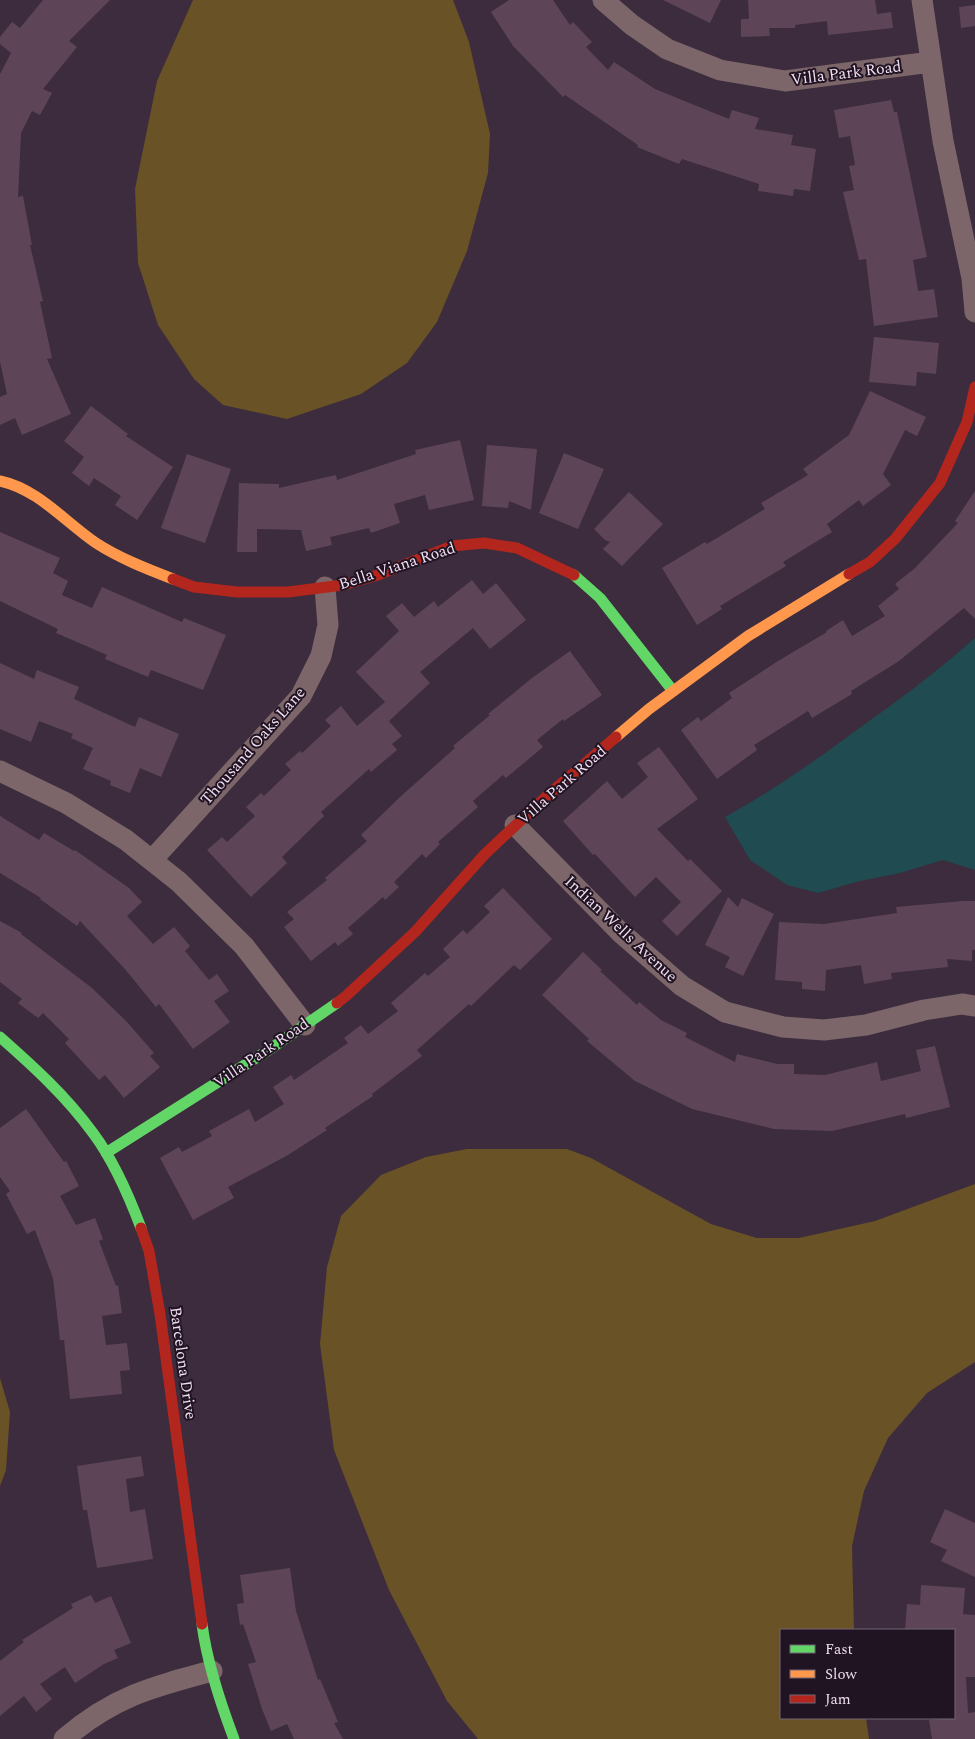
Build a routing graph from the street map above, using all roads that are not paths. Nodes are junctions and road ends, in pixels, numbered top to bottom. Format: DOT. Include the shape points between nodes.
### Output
graph roads {
  1 [pos="603,0"];
  2 [pos="922,0"];
  3 [pos="931,62"];
  4 [pos="975,312"];
  5 [pos="975,387"];
  6 [pos="0,481"];
  7 [pos="325,587"];
  8 [pos="673,691"];
  9 [pos="0,771"];
  10 [pos="515,826"];
  11 [pos="152,860"];
  12 [pos="975,1006"];
  13 [pos="305,1025"];
  14 [pos="0,1037"];
  15 [pos="106,1153"];
  16 [pos="212,1671"];
  17 [pos="64,1739"];
  18 [pos="234,1739"];
  1 -- 3 [label="street, Villa Park Road" via="632,26 667,49 720,70 785,81"];
  2 -- 3 [label="street"];
  3 -- 4 [label="street" via="943,141 972,278"];
  5 -- 8 [label="street, Villa Park Road" via="967,422 940,483 895,539 870,562 748,636"];
  6 -- 7 [label="street, Bella Viana Road" via="43,500 97,542 144,568 194,586 237,592 288,592"];
  7 -- 8 [label="street, Bella Viana Road" via="378,575 452,546 484,543 517,548 576,576 600,598"];
  7 -- 11 [label="street, Thousand Oaks Lane" via="328,625 321,656 302,696"];
  8 -- 10 [label="street, Villa Park Road" via="649,708"];
  9 -- 11 [label="street" via="66,803"];
  10 -- 12 [label="street, Indian Wells Avenue" via="620,932 682,986 725,1012 782,1027 824,1030 866,1025 924,1010 962,1004"];
  10 -- 13 [label="street, Villa Park Road" via="415,932 346,996"];
  11 -- 13 [label="street" via="244,946"];
  13 -- 15 [label="street, Villa Park Road"];
  14 -- 15 [label="street, Barcelona Drive" via="66,1098"];
  15 -- 16 [label="street, Barcelona Drive" via="132,1205 149,1251 204,1638"];
  16 -- 17 [label="street" via="158,1685 120,1700 81,1724"];
  16 -- 18 [label="street, Barcelona Drive"];
}
